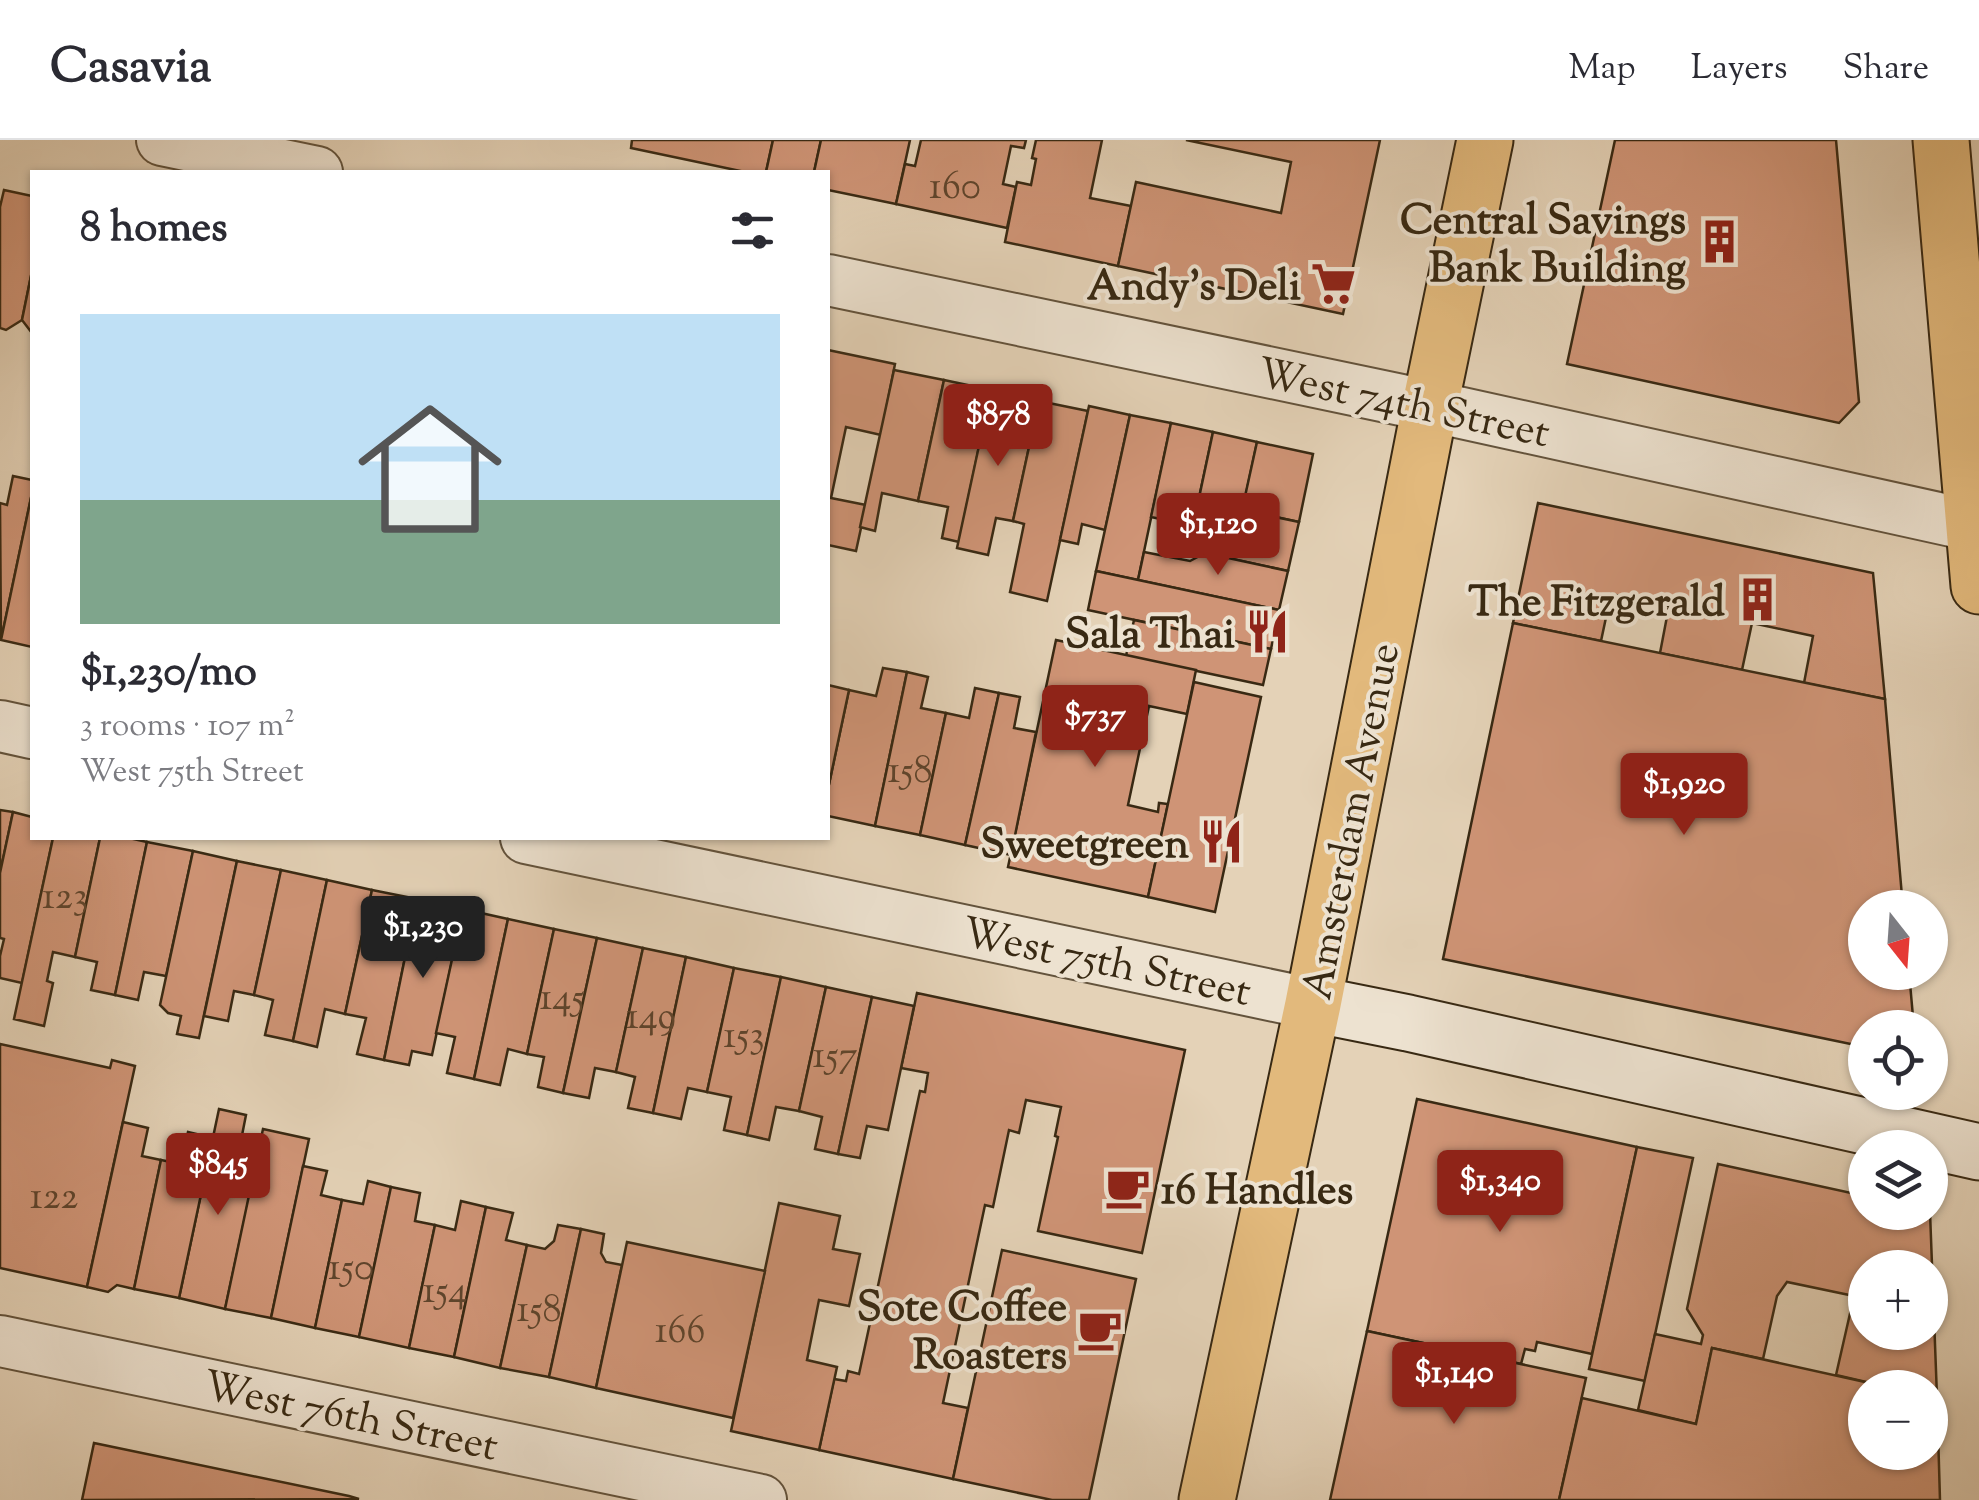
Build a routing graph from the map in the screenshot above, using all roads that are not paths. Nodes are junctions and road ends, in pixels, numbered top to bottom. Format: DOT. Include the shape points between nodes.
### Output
graph roads {
  1 [pos="162,140"];
  2 [pos="1485,140"];
  3 [pos="1940,140"];
  4 [pos="307,170"];
  5 [pos="830,280"];
  6 [pos="1430,406"];
  7 [pos="1977,527"];
  8 [pos="1979,586"];
  9 [pos="0,726"];
  10 [pos="30,733"];
  11 [pos="535,840"];
  12 [pos="1313,1004"];
  13 [pos="1979,1152"];
  14 [pos="0,1341"];
  15 [pos="761,1500"];
  16 [pos="1207,1500"];
  1 -- 4 [label="street"];
  2 -- 6 [label="main road, Amsterdam Avenue"];
  3 -- 7 [label="main road"];
  5 -- 6 [label="street, West 74th Street"];
  6 -- 7 [label="street, West 74th Street"];
  6 -- 12 [label="main road, Amsterdam Avenue"];
  7 -- 8 [label="main road"];
  9 -- 10 [label="street"];
  11 -- 12 [label="street, West 75th Street"];
  12 -- 13 [label="main road, West 75th Street"];
  12 -- 16 [label="main road, Amsterdam Avenue"];
  14 -- 15 [label="street, West 76th Street"];
}
